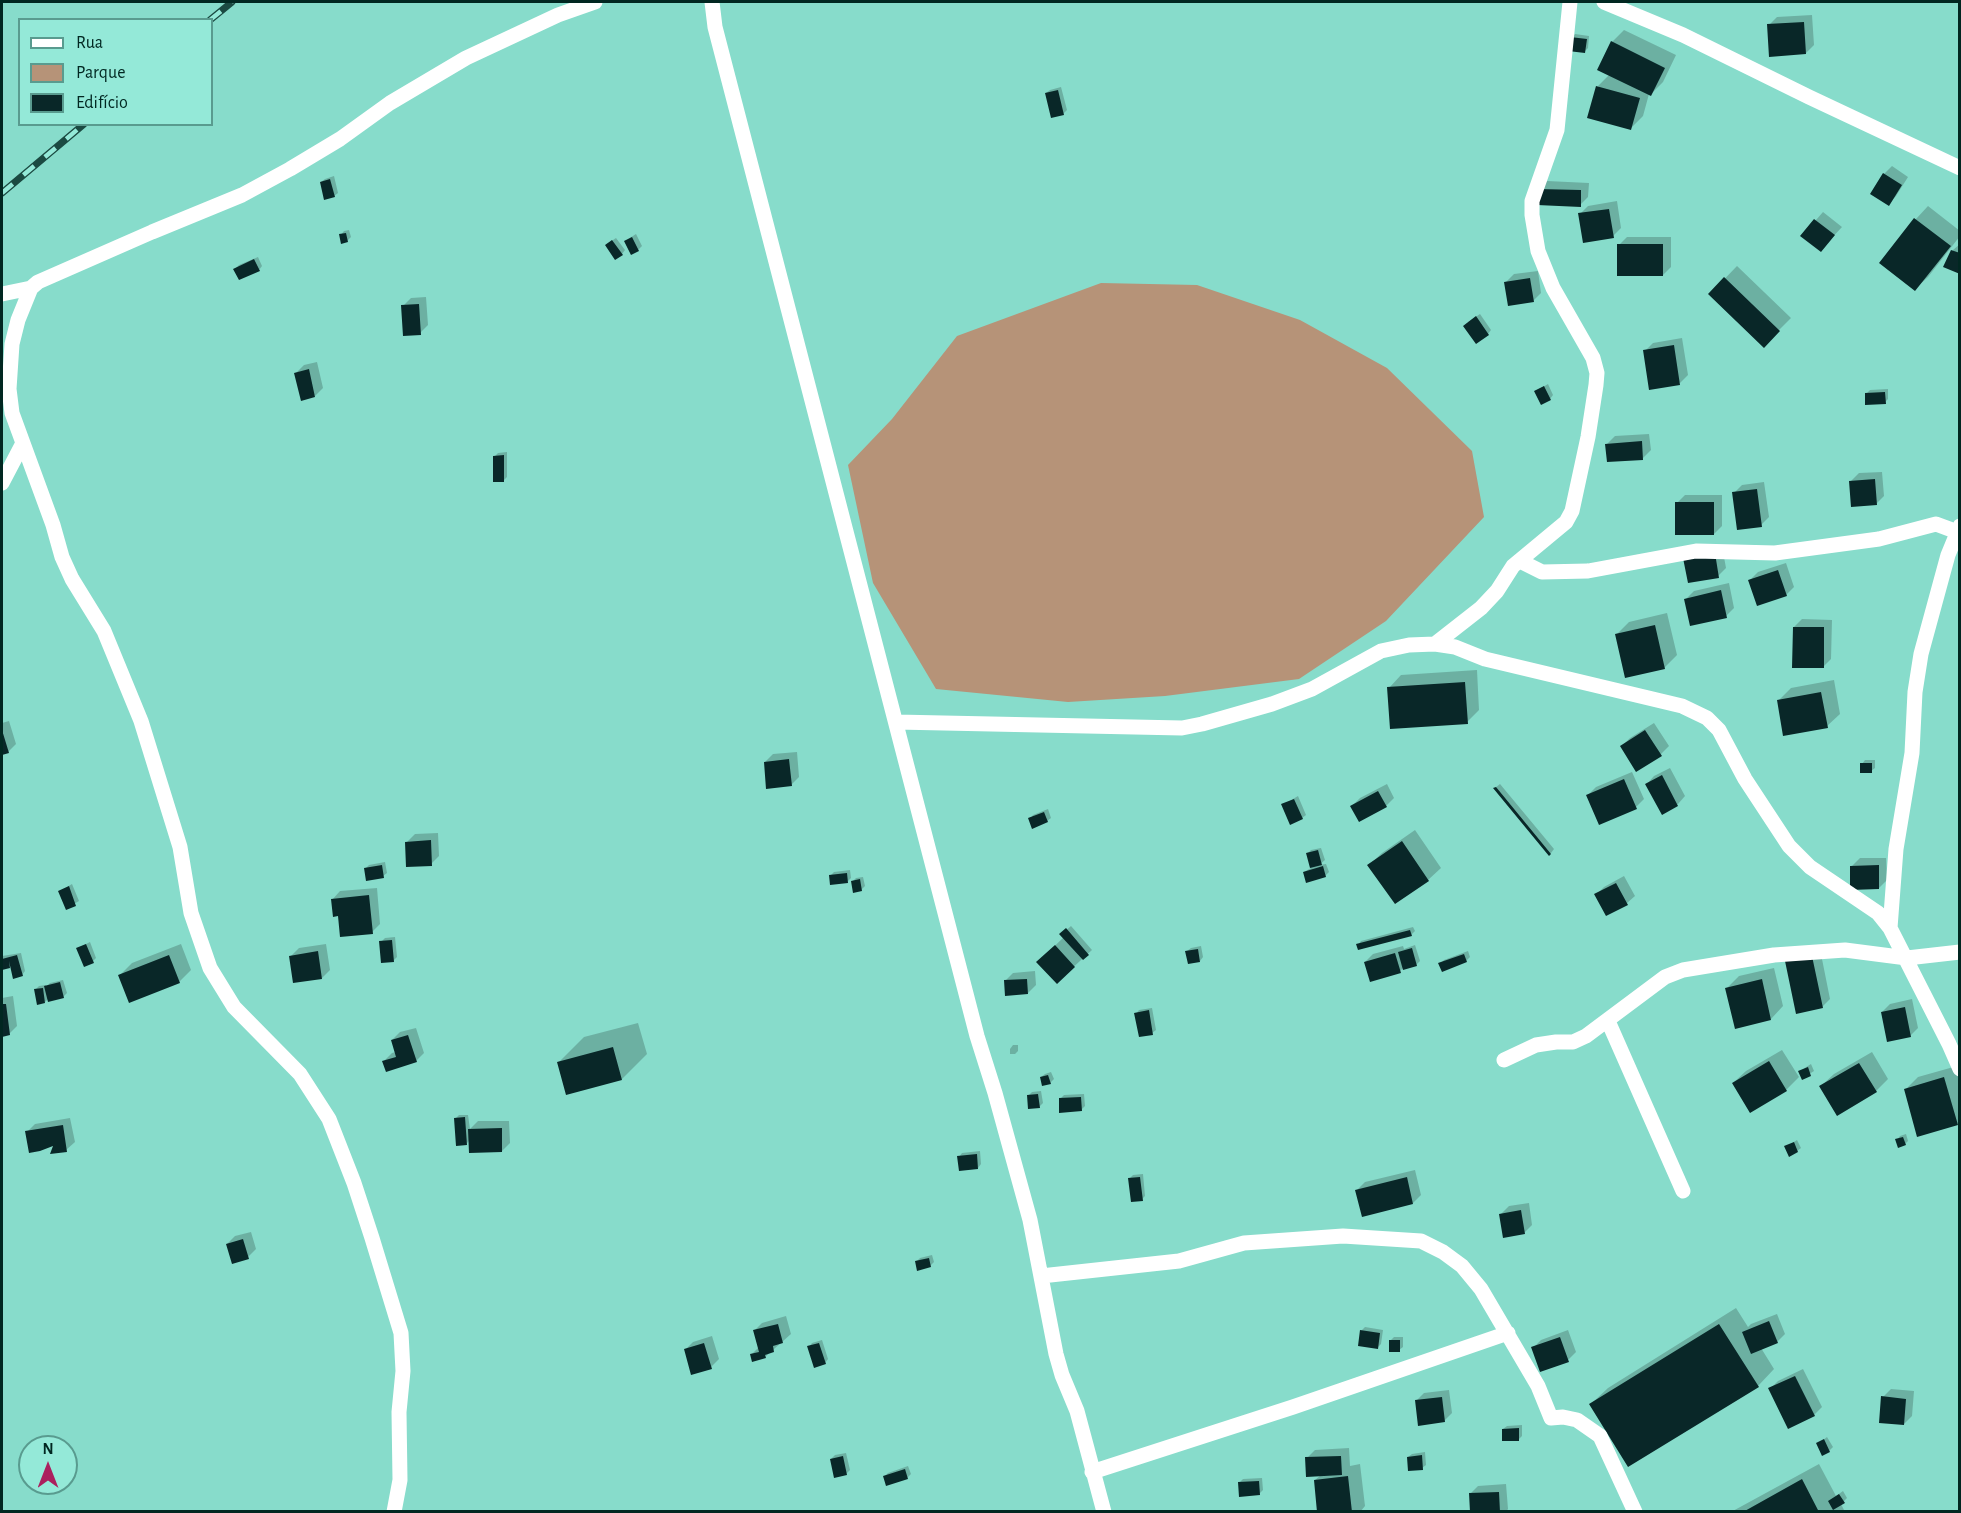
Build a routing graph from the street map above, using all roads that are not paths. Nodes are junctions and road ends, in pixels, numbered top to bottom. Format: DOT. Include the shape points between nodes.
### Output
graph roads {
  1 [pos="595,2"];
  2 [pos="712,2"];
  3 [pos="1570,2"];
  4 [pos="1604,2"];
  5 [pos="1959,168"];
  6 [pos="31,288"];
  7 [pos="2,294"];
  8 [pos="22,443"];
  9 [pos="2,483"];
  10 [pos="1959,530"];
  11 [pos="1520,561"];
  12 [pos="1435,644"];
  13 [pos="896,722"];
  14 [pos="1890,928"];
  15 [pos="1959,952"];
  16 [pos="1907,958"];
  17 [pos="1608,1021"];
  18 [pos="1504,1060"];
  19 [pos="1959,1070"];
  20 [pos="1683,1191"];
  21 [pos="1041,1276"];
  22 [pos="1508,1333"];
  23 [pos="1092,1472"];
  24 [pos="394,1512"];
  25 [pos="1104,1512"];
  26 [pos="1635,1512"];
  1 -- 6 [label="street" via="466,58 340,139 242,195 152,231"];
  2 -- 13 [label="street" via="715,27"];
  3 -- 11 [label="street" via="1557,130 1532,201 1532,215 1538,251 1553,288 1593,358 1596,386 1572,512 1566,522"];
  4 -- 5 [label="street" via="1683,35"];
  6 -- 7 [label="street"];
  6 -- 8 [label="street" via="18,320 9,370 12,413"];
  8 -- 9 [label="street"];
  8 -- 24 [label="street" via="62,557 104,631 141,721 180,847 191,913 210,968 234,1007 300,1074 329,1119 354,1183 401,1334 400,1480"];
  10 -- 11 [label="street" via="1936,524 1879,538 1775,553 1696,551 1588,571 1542,572"];
  10 -- 14 [label="street" via="1948,555 1922,654 1912,753 1896,849"];
  11 -- 12 [label="street" via="1481,608"];
  12 -- 13 [label="street" via="1381,651 1312,689 1182,728"];
  12 -- 14 [label="street" via="1682,706 1707,718 1719,730 1745,779 1789,846 1810,867 1878,912"];
  13 -- 21 [label="street" via="977,1036 1030,1220"];
  14 -- 16 [label="street"];
  15 -- 16 [label="street"];
  16 -- 17 [label="street" via="1845,950 1774,955 1683,970 1665,977"];
  16 -- 19 [label="street"];
  17 -- 18 [label="street" via="1573,1042 1536,1045"];
  17 -- 20 [label="street"];
  21 -- 22 [label="street" via="1179,1261 1244,1243 1343,1236 1421,1241 1462,1266 1482,1288"];
  21 -- 23 [label="street" via="1056,1354 1077,1411"];
  22 -- 23 [label="street"];
  22 -- 26 [label="street" via="1551,1418 1576,1420 1600,1436"];
  23 -- 25 [label="street"];
}
